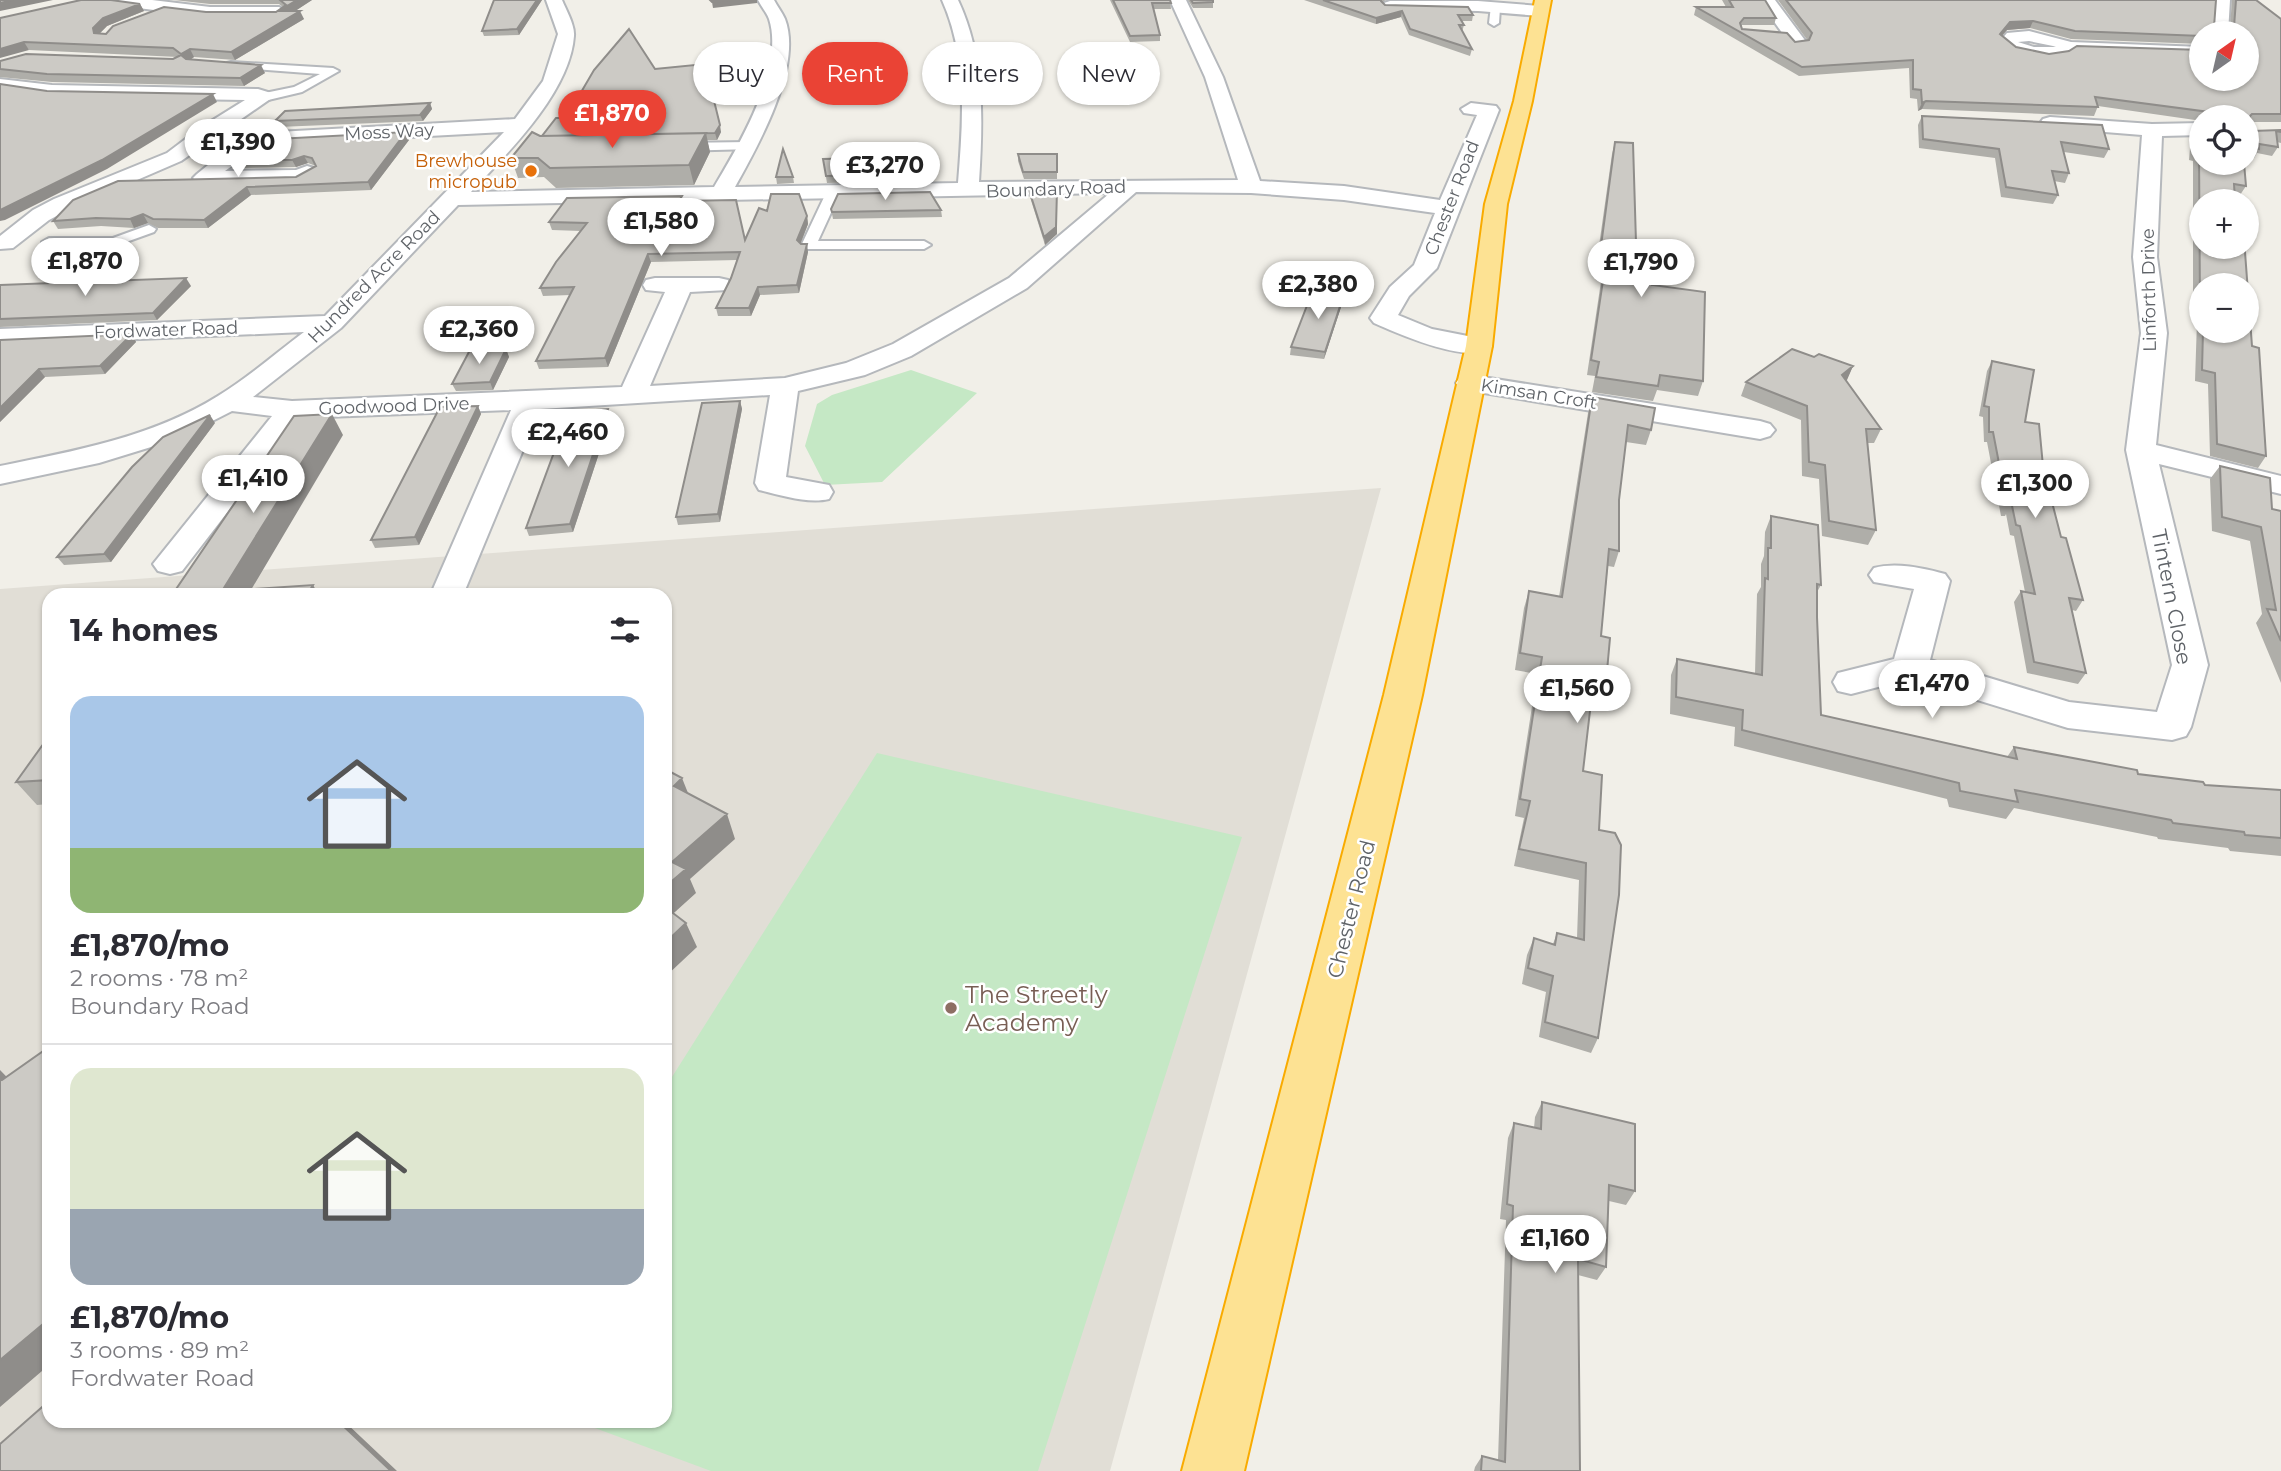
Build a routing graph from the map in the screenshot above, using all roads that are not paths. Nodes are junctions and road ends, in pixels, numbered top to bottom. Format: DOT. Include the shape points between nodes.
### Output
graph roads {
  1 [pos="114,0"];
  2 [pos="257,0"];
  3 [pos="554,0"];
  4 [pos="766,0"];
  5 [pos="950,0"];
  6 [pos="1178,0"];
  7 [pos="2222,0"];
  8 [pos="1390,6"];
  9 [pos="1541,6"];
  10 [pos="1772,6"];
  11 [pos="167,8"];
  12 [pos="234,11"];
  13 [pos="279,12"];
  14 [pos="147,16"];
  15 [pos="2221,21"];
  16 [pos="1762,32"];
  17 [pos="2068,47"];
  18 [pos="2189,52"];
  19 [pos="222,64"];
  20 [pos="0,84"];
  21 [pos="29,89"];
  22 [pos="264,97"];
  23 [pos="0,100"];
  24 [pos="1471,109"];
  25 [pos="2028,122"];
  26 [pos="521,125"];
  27 [pos="2152,130"];
  28 [pos="2189,130"];
  29 [pos="749,146"];
  30 [pos="668,147"];
  31 [pos="307,172"];
  32 [pos="1131,186"];
  33 [pos="1251,187"];
  34 [pos="968,191"];
  35 [pos="833,193"];
  36 [pos="720,195"];
  37 [pos="452,199"];
  38 [pos="1449,208"];
  39 [pos="149,229"];
  40 [pos="49,242"];
  41 [pos="2,244"];
  42 [pos="924,245"];
  43 [pos="653,285"];
  44 [pos="719,285"];
  45 [pos="680,287"];
  46 [pos="332,323"];
  47 [pos="0,337"];
  48 [pos="1479,346"];
  49 [pos="1470,383"];
  50 [pos="785,386"];
  51 [pos="633,393"];
  52 [pos="529,401"];
  53 [pos="228,402"];
  54 [pos="292,410"];
  55 [pos="1743,434"];
  56 [pos="2141,450"];
  57 [pos="0,475"];
  58 [pos="2281,485"];
  59 [pos="818,492"];
  60 [pos="169,565"];
  61 [pos="1886,575"];
  62 [pos="451,588"];
  63 [pos="1910,667"];
  64 [pos="1851,682"];
  65 [pos="1213,1471"];
  1 -- 11 [label="street"];
  2 -- 12 [label="street"];
  3 -- 26 [label="street, Hundred Acre Road" via="566,34 552,81"];
  4 -- 29 [label="street" via="778,30 778,60 769,102"];
  5 -- 34 [label="street" via="968,60 973,126"];
  6 -- 33 [label="street" via="1214,77"];
  7 -- 15 [label="street"];
  8 -- 9 [label="street" via="1494,15"];
  9 -- 48 [label="highway, Chester Road" via="1523,101 1496,204"];
  10 -- 16 [label="street" via="1794,38"];
  11 -- 12 [label="street"];
  11 -- 14 [label="lane"];
  12 -- 13 [label="street"];
  17 -- 18 [label="street"];
  19 -- 22 [label="lane" via="333,71 298,90"];
  20 -- 21 [label="street"];
  21 -- 22 [label="street"];
  21 -- 23 [label="street"];
  22 -- 41 [label="street" via="174,156 62,204"];
  24 -- 38 [label="street, Chester Road" via="1489,110"];
  25 -- 27 [label="street"];
  26 -- 31 [label="street, Moss Way" via="262,135 204,178 300,176"];
  26 -- 37 [label="street, Hundred Acre Road"];
  27 -- 28 [label="street"];
  27 -- 56 [label="street, Linforth Drive" via="2145,257 2154,333"];
  29 -- 30 [label="lane"];
  29 -- 36 [label="street"];
  32 -- 33 [label="street, Boundary Road"];
  32 -- 34 [label="street, Boundary Road"];
  32 -- 50 [label="street, Goodwood Drive" via="1018,283 960,319 855,369"];
  33 -- 38 [label="street, Boundary Road" via="1344,193"];
  34 -- 35 [label="street, Boundary Road"];
  35 -- 36 [label="street, Boundary Road"];
  35 -- 42 [label="lane" via="808,246"];
  36 -- 37 [label="street, Boundary Road"];
  37 -- 46 [label="street, Hundred Acre Road"];
  38 -- 48 [label="street, Chester Road" via="1425,268 1399,292 1383,318 1425,335"];
  39 -- 40 [label="lane" via="116,242"];
  40 -- 41 [label="street"];
  43 -- 45 [label="street"];
  44 -- 45 [label="street"];
  45 -- 51 [label="street"];
  46 -- 47 [label="street, Fordwater Road"];
  46 -- 53 [label="street, Hundred Acre Road"];
  48 -- 49 [label="highway, Chester Road"];
  49 -- 55 [label="street, Kimsan Croft"];
  49 -- 65 [label="highway, Chester Road" via="1400,708"];
  50 -- 51 [label="street, Goodwood Drive"];
  50 -- 59 [label="street" via="770,484"];
  51 -- 52 [label="street, Goodwood Drive"];
  52 -- 54 [label="street, Goodwood Drive"];
  52 -- 62 [label="street"];
  53 -- 54 [label="street, Goodwood Drive"];
  53 -- 57 [label="street, Hundred Acre Road" via="167,433 88,457"];
  54 -- 60 [label="street"];
  56 -- 58 [label="street"];
  56 -- 63 [label="street, Tintern Close" via="2190,665 2172,727 2068,715"];
  61 -- 63 [label="street" via="1933,581"];
  63 -- 64 [label="street"];
}
